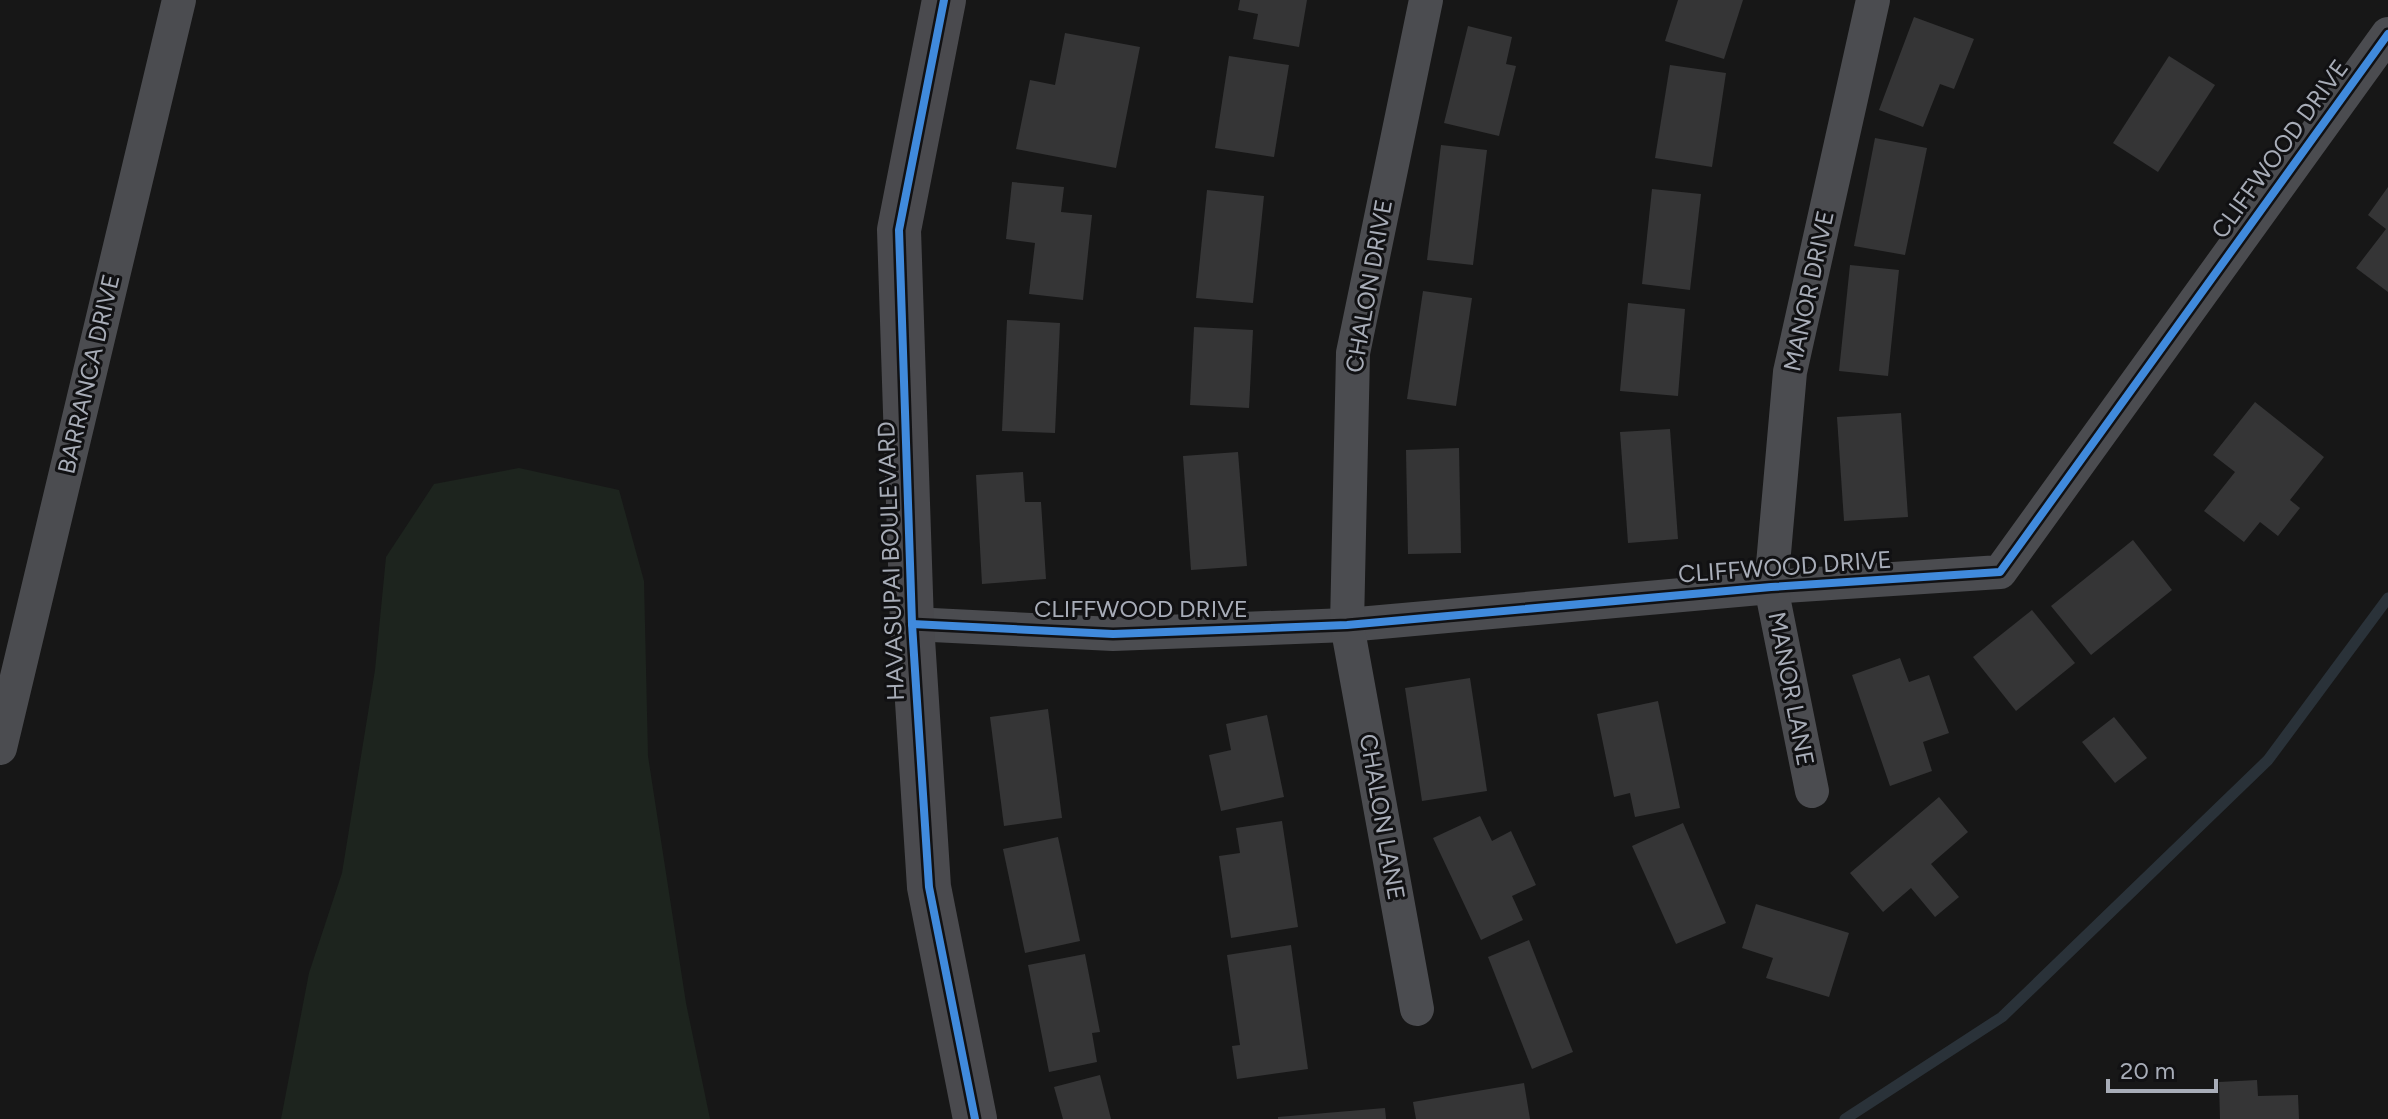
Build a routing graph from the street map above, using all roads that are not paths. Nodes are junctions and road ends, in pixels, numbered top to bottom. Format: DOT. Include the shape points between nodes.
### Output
graph roads {
  1 [pos="179,0"];
  2 [pos="944,0"];
  3 [pos="1426,0"];
  4 [pos="1873,0"];
  5 [pos="2382,55"];
  6 [pos="1771,587"];
  7 [pos="912,624"];
  8 [pos="1347,625"];
  9 [pos="0,748"];
  10 [pos="1812,791"];
  11 [pos="1417,1009"];
  12 [pos="975,1119"];
  1 -- 9 [label="street, BARRANCA DRIVE"];
  2 -- 7 [label="street, HAVASUPAI BOULEVARD" via="899,230"];
  3 -- 8 [label="street, CHALON DRIVE" via="1353,353"];
  4 -- 6 [label="street, MANOR DRIVE" via="1790,372"];
  5 -- 6 [label="street, CLIFFWOOD DRIVE" via="2000,572"];
  6 -- 8 [label="street, CLIFFWOOD DRIVE"];
  6 -- 10 [label="street, MANOR LANE"];
  7 -- 8 [label="street, CLIFFWOOD DRIVE" via="1113,634"];
  7 -- 12 [label="street, HAVASUPAI BOULEVARD" via="929,887"];
  8 -- 11 [label="street, CHALON LANE"];
}
